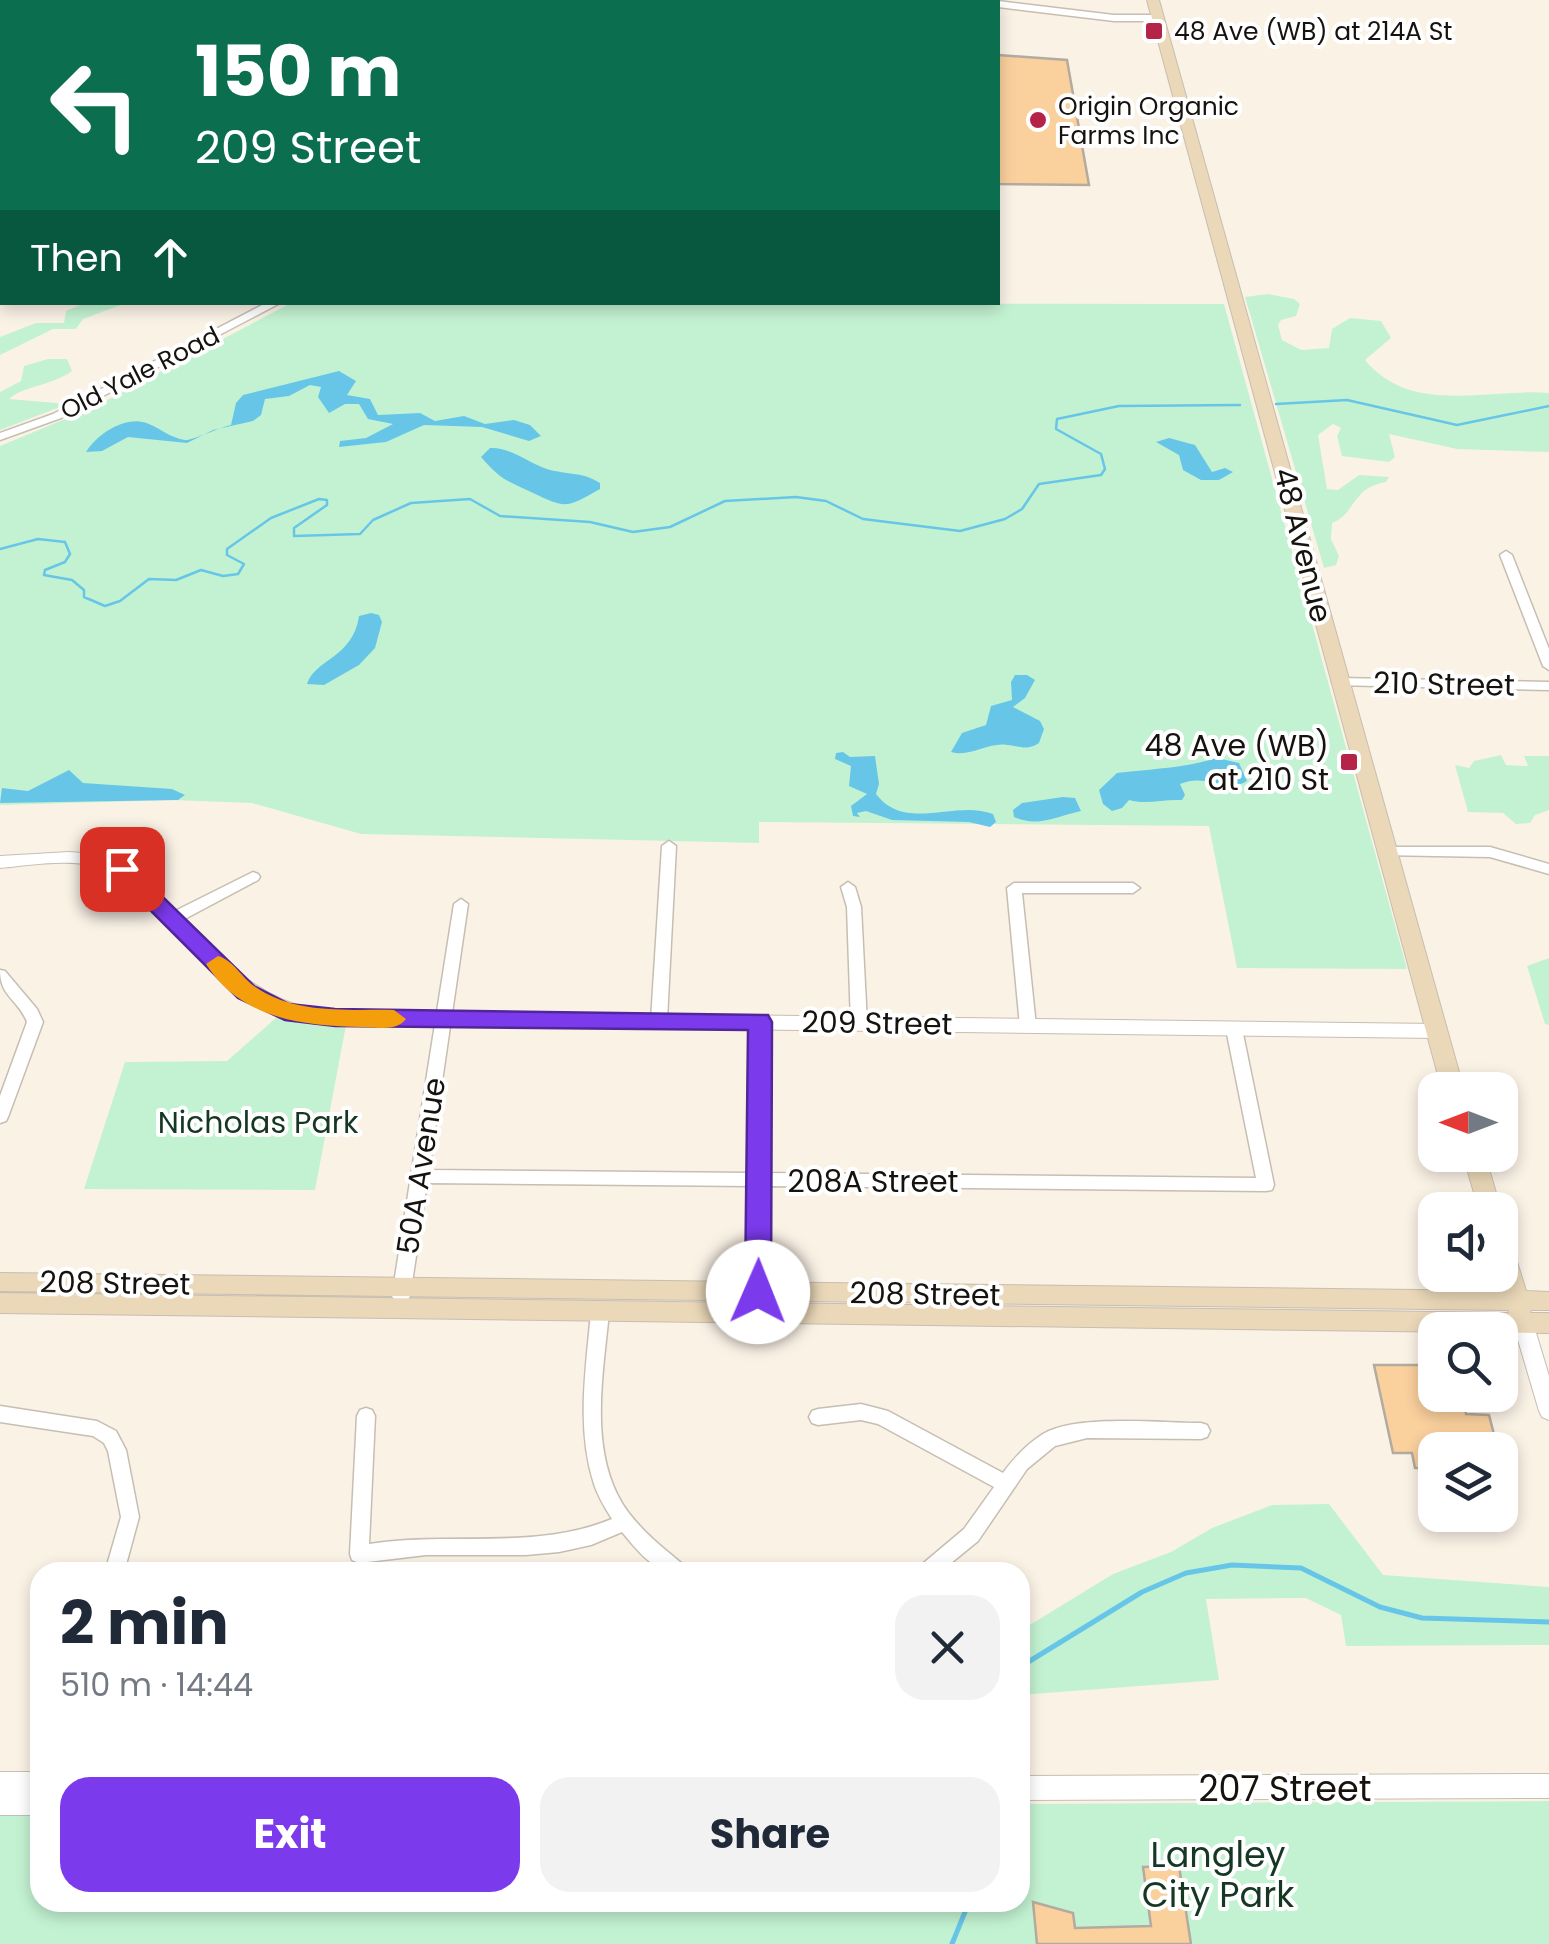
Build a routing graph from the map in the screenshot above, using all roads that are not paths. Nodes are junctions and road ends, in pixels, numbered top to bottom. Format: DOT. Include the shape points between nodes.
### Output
graph roads {
  1 [pos="1056,0"];
  2 [pos="1000,4"];
  3 [pos="1155,9"];
  4 [pos="1058,12"];
  5 [pos="271,305"];
  6 [pos="0,437"];
  7 [pos="1506,555"];
  8 [pos="1549,666"];
  9 [pos="1339,682"];
  10 [pos="1549,686"];
  11 [pos="669,846"];
  12 [pos="1386,852"];
  13 [pos="0,862"];
  14 [pos="1549,868"];
  15 [pos="253,878"];
  16 [pos="848,887"];
  17 [pos="1133,888"];
  18 [pos="461,904"];
  19 [pos="174,918"];
  20 [pos="0,975"];
  21 [pos="444,1019"];
  22 [pos="660,1020"];
  23 [pos="760,1022"];
  24 [pos="858,1023"];
  25 [pos="1028,1026"];
  26 [pos="1234,1029"];
  27 [pos="1436,1031"];
  28 [pos="1449,1072"];
  29 [pos="0,1117"];
  30 [pos="420,1176"];
  31 [pos="759,1180"];
  32 [pos="0,1282"];
  33 [pos="758,1292"];
  34 [pos="1514,1292"];
  35 [pos="401,1298"];
  36 [pos="1549,1301"];
  37 [pos="0,1303"];
  38 [pos="600,1312"];
  39 [pos="1520,1312"];
  40 [pos="1549,1323"];
  41 [pos="1549,1411"];
  42 [pos="0,1414"];
  43 [pos="366,1416"];
  44 [pos="818,1417"];
  45 [pos="1201,1431"];
  46 [pos="1006,1484"];
  47 [pos="623,1523"];
  48 [pos="118,1562"];
  49 [pos="664,1562"];
  50 [pos="939,1562"];
  51 [pos="0,1784"];
  52 [pos="30,1784"];
  53 [pos="1549,1786"];
  54 [pos="1030,1788"];
  55 [pos="30,1803"];
  56 [pos="0,1804"];
  1 -- 4 [label="street"];
  2 -- 4 [label="street"];
  3 -- 4 [label="street"];
  3 -- 9 [label="main road, 48 Avenue"];
  5 -- 6 [label="street, Old Yale Road" via="57,416"];
  7 -- 8 [label="street"];
  9 -- 10 [label="street, 210 Street"];
  9 -- 12 [label="main road, 48 Avenue"];
  11 -- 22 [label="street"];
  12 -- 14 [label="street" via="1490,852"];
  12 -- 27 [label="main road, 48 Avenue"];
  13 -- 19 [label="street, 209 Street" via="110,864 131,875"];
  15 -- 19 [label="street"];
  16 -- 24 [label="street"];
  17 -- 25 [label="street" via="1014,888"];
  18 -- 21 [label="street, 50A Avenue"];
  19 -- 21 [label="street, 209 Street" via="234,981 269,1006 315,1017"];
  20 -- 29 [label="street" via="35,1022"];
  21 -- 22 [label="street, 209 Street"];
  21 -- 30 [label="street, 50A Avenue"];
  22 -- 23 [label="street, 209 Street"];
  23 -- 24 [label="street, 209 Street"];
  23 -- 31 [label="street"];
  24 -- 25 [label="street, 209 Street"];
  25 -- 26 [label="street, 209 Street"];
  26 -- 27 [label="street, 209 Street"];
  26 -- 31 [label="street, 208A Street" via="1266,1185"];
  27 -- 28 [label="main road, 48 Avenue"];
  30 -- 31 [label="street, 208A Street"];
  30 -- 35 [label="street, 50A Avenue"];
  31 -- 33 [label="street"];
  32 -- 35 [label="main road, 208 Street"];
  33 -- 35 [label="main road, 208 Street"];
  33 -- 39 [label="main road, 208 Street"];
  34 -- 39 [label="main road"];
  35 -- 37 [label="main road, 208 Street"];
  35 -- 38 [label="main road, 208 Street"];
  36 -- 39 [label="main road, 208 Street"];
  38 -- 39 [label="main road, 208 Street"];
  38 -- 47 [label="street" via="591,1434 604,1488"];
  39 -- 40 [label="main road, 208 Street"];
  39 -- 41 [label="street"];
  42 -- 48 [label="street" via="96,1428 110,1437 130,1517"];
  43 -- 47 [label="street" via="359,1554 384,1548 561,1546"];
  44 -- 46 [label="street" via="882,1417"];
  45 -- 46 [label="street" via="1068,1432 1034,1450"];
  46 -- 50 [label="street" via="971,1535"];
  47 -- 49 [label="street"];
  51 -- 52 [label="street"];
  53 -- 54 [label="street, 207 Street"];
  55 -- 56 [label="street"];
}
